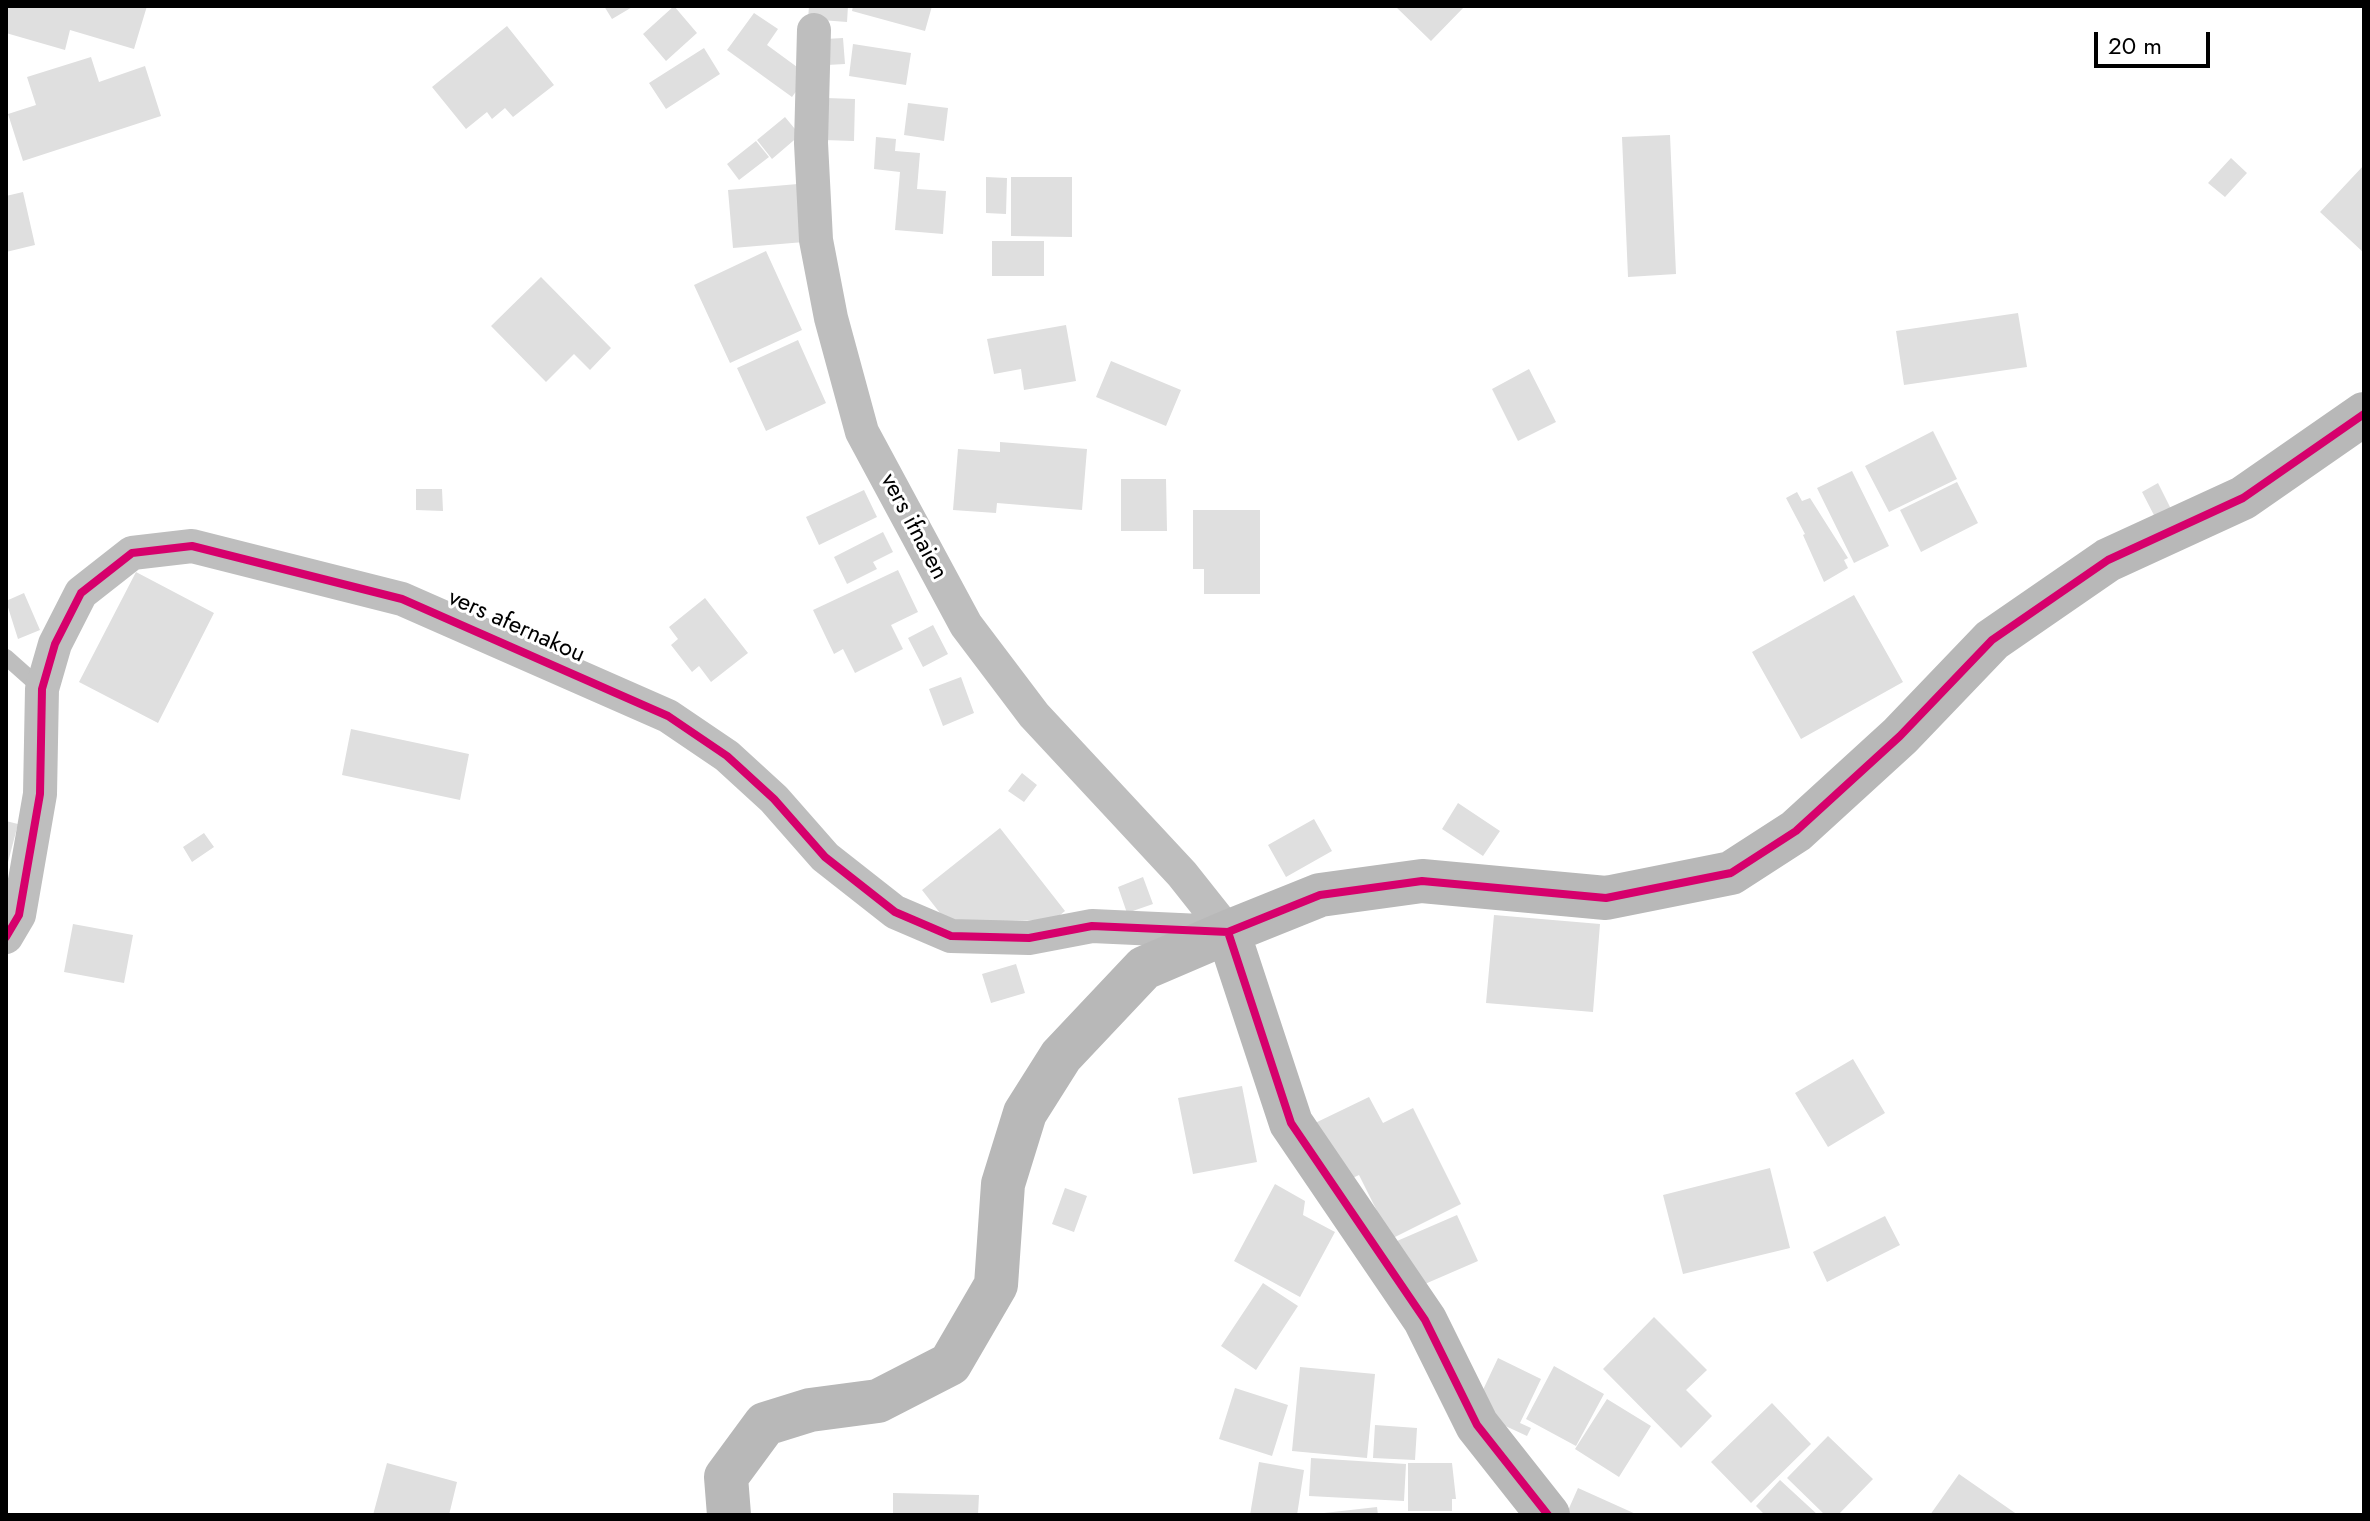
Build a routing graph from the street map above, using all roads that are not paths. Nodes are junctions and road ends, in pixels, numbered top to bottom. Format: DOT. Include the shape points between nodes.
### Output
graph roads {
  1 [pos="814,30"];
  2 [pos="2364,414"];
  3 [pos="6,657"];
  4 [pos="42,689"];
  5 [pos="1228,932"];
  6 [pos="6,937"];
  7 [pos="729,1515"];
  8 [pos="1548,1515"];
  1 -- 5 [label="street, vers ifnaien" via="811,143 816,240 862,432 966,625 1034,715 1182,874"];
  2 -- 5 [label="street" via="2243,498 2108,560 1992,640 1900,736 1796,831 1731,873 1606,898 1422,881 1320,895"];
  3 -- 4 [label="lane"];
  4 -- 5 [label="street, vers afernakou" via="55,644 81,593 132,553 192,546 402,599 668,716 727,756 825,857 883,903 951,936 1029,938 1092,926"];
  4 -- 6 [label="street, vers afernakou" via="40,794 19,915"];
  5 -- 7 [label="street" via="1144,968 1054,1067 1025,1113 1003,1184 996,1285 950,1364 878,1401 810,1410 765,1424 726,1477"];
  5 -- 8 [label="street" via="1291,1123 1425,1320 1477,1425"];
}
